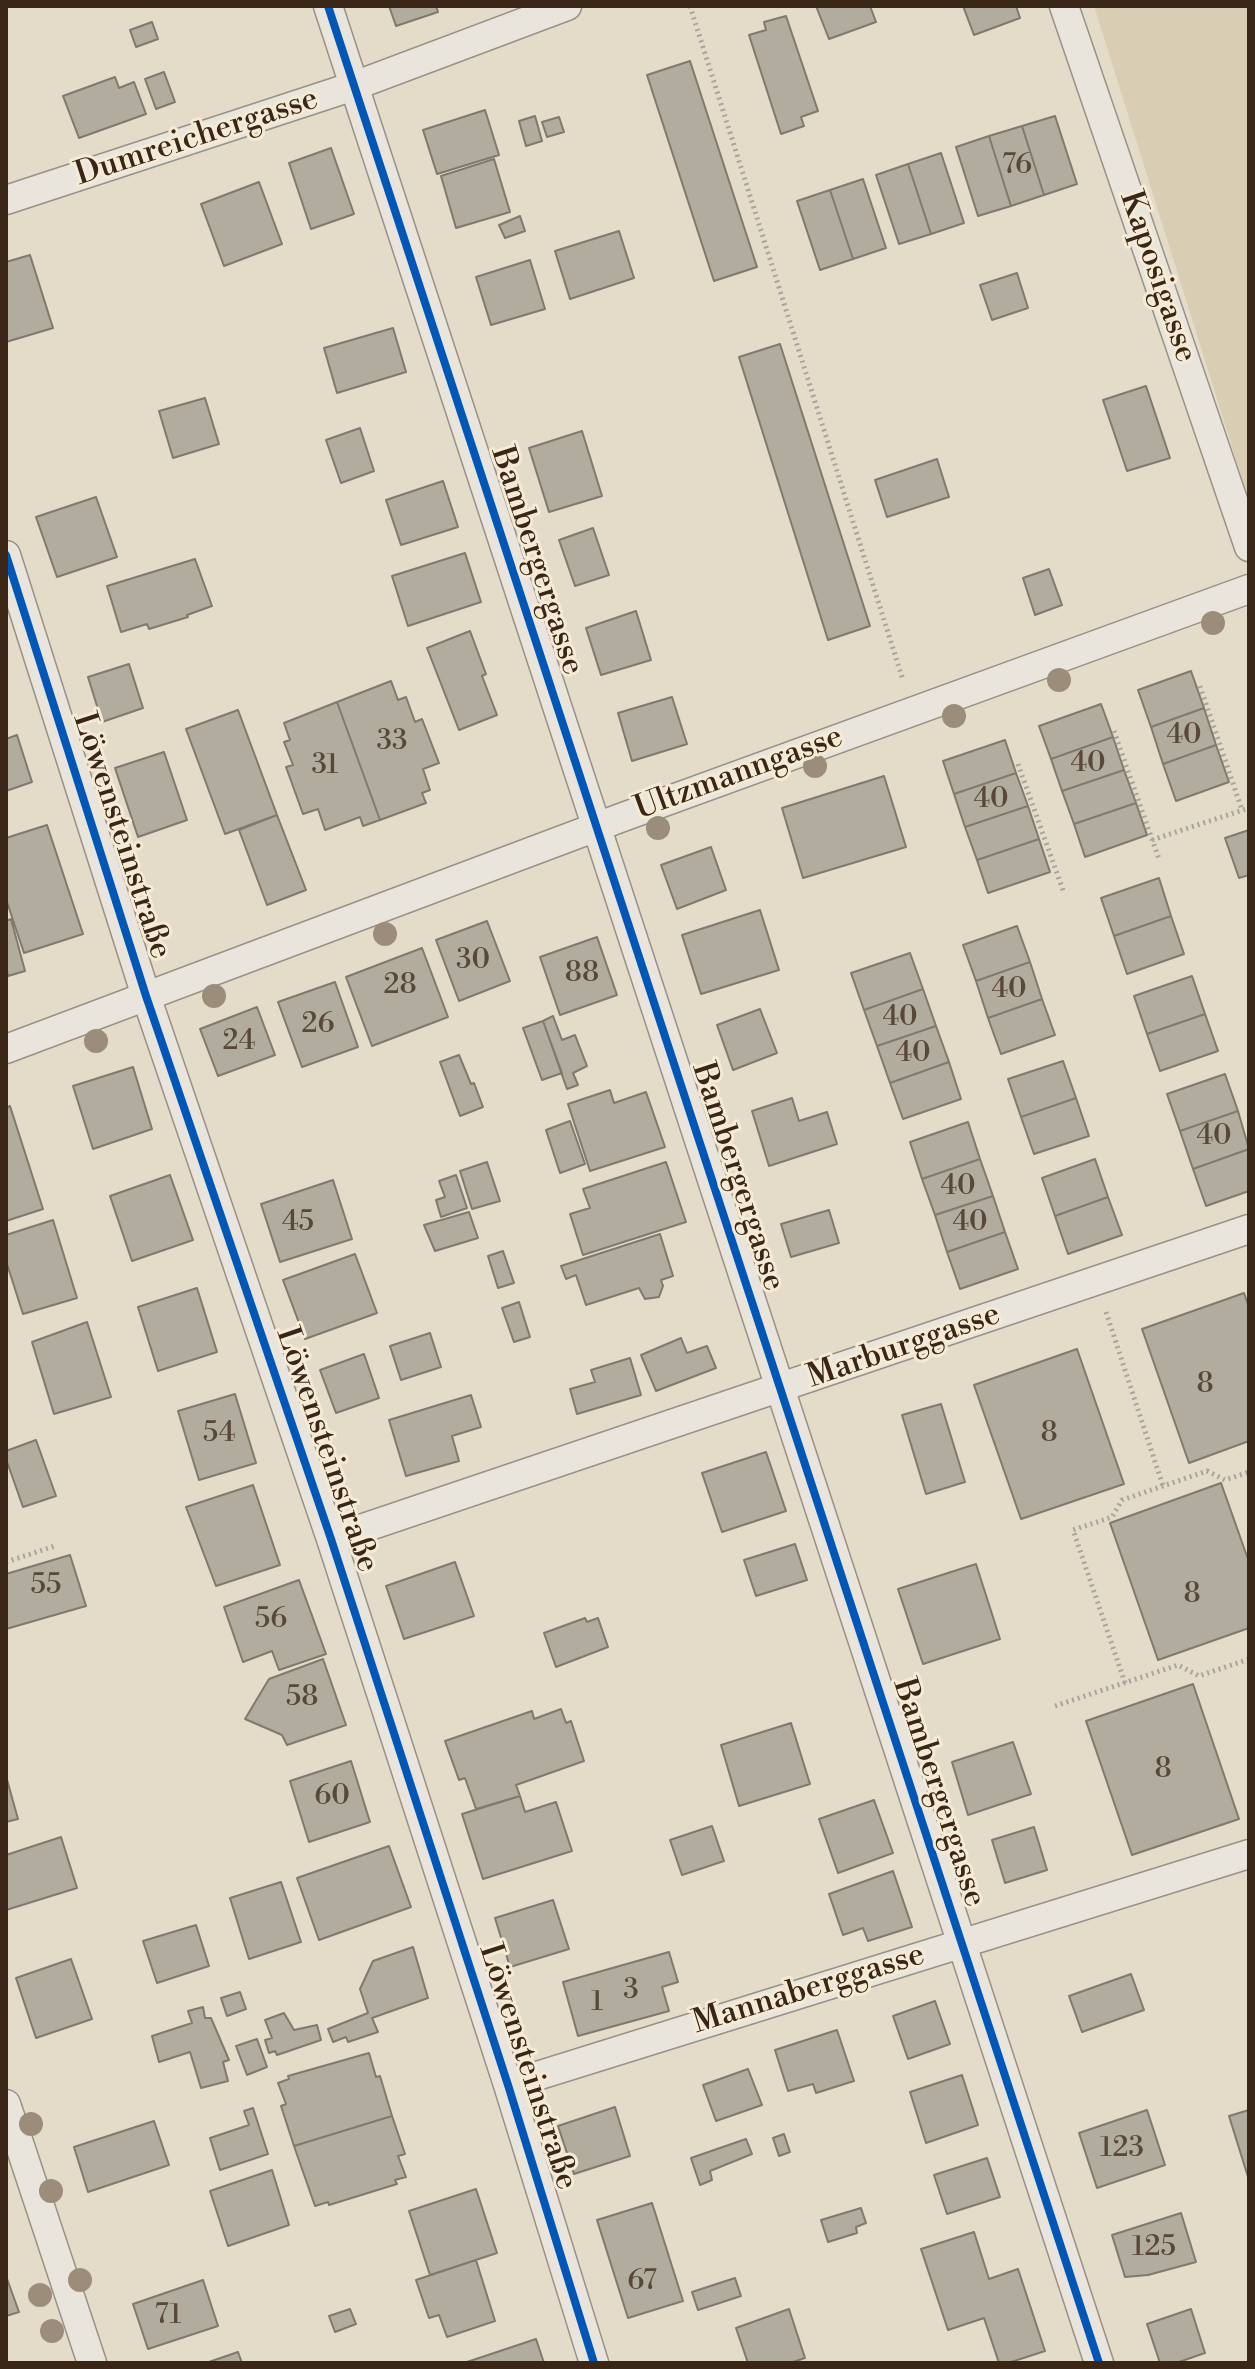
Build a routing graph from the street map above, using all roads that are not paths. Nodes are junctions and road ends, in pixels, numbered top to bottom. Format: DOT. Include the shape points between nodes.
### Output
graph roads {
  1 [pos="328,6"];
  2 [pos="567,6"];
  3 [pos="1064,6"];
  4 [pos="354,86"];
  5 [pos="6,200"];
  6 [pos="1249,547"];
  7 [pos="6,555"];
  8 [pos="1249,589"];
  9 [pos="598,826"];
  10 [pos="146,996"];
  11 [pos="6,1049"];
  12 [pos="1249,1229"];
  13 [pos="781,1388"];
  14 [pos="331,1539"];
  15 [pos="1249,1854"];
  16 [pos="962,1942"];
  17 [pos="508,2085"];
  18 [pos="6,2104"];
  19 [pos="92,2363"];
  20 [pos="594,2363"];
  21 [pos="1099,2363"];
  1 -- 4 [label="street, Bambergergasse"];
  2 -- 4 [label="street, Dumreichergasse"];
  3 -- 6 [label="street, Kaposigasse"];
  4 -- 5 [label="street, Dumreichergasse"];
  4 -- 9 [label="street, Bambergergasse"];
  7 -- 10 [label="street, Löwensteinstraße"];
  8 -- 9 [label="street, Ultzmanngasse"];
  9 -- 10 [label="street, Ultzmanngasse"];
  9 -- 13 [label="street, Bambergergasse"];
  10 -- 11 [label="street, Ultzmanngasse"];
  10 -- 14 [label="street, Löwensteinstraße"];
  12 -- 13 [label="street, Marburggasse"];
  13 -- 14 [label="street, Marburggasse"];
  13 -- 16 [label="street, Bambergergasse"];
  14 -- 17 [label="street, Löwensteinstraße"];
  15 -- 16 [label="street, Mannaberggasse"];
  16 -- 17 [label="street, Mannaberggasse"];
  16 -- 21 [label="street, Bambergergasse"];
  17 -- 20 [label="street, Löwensteinstraße"];
  18 -- 19 [label="street"];
}
